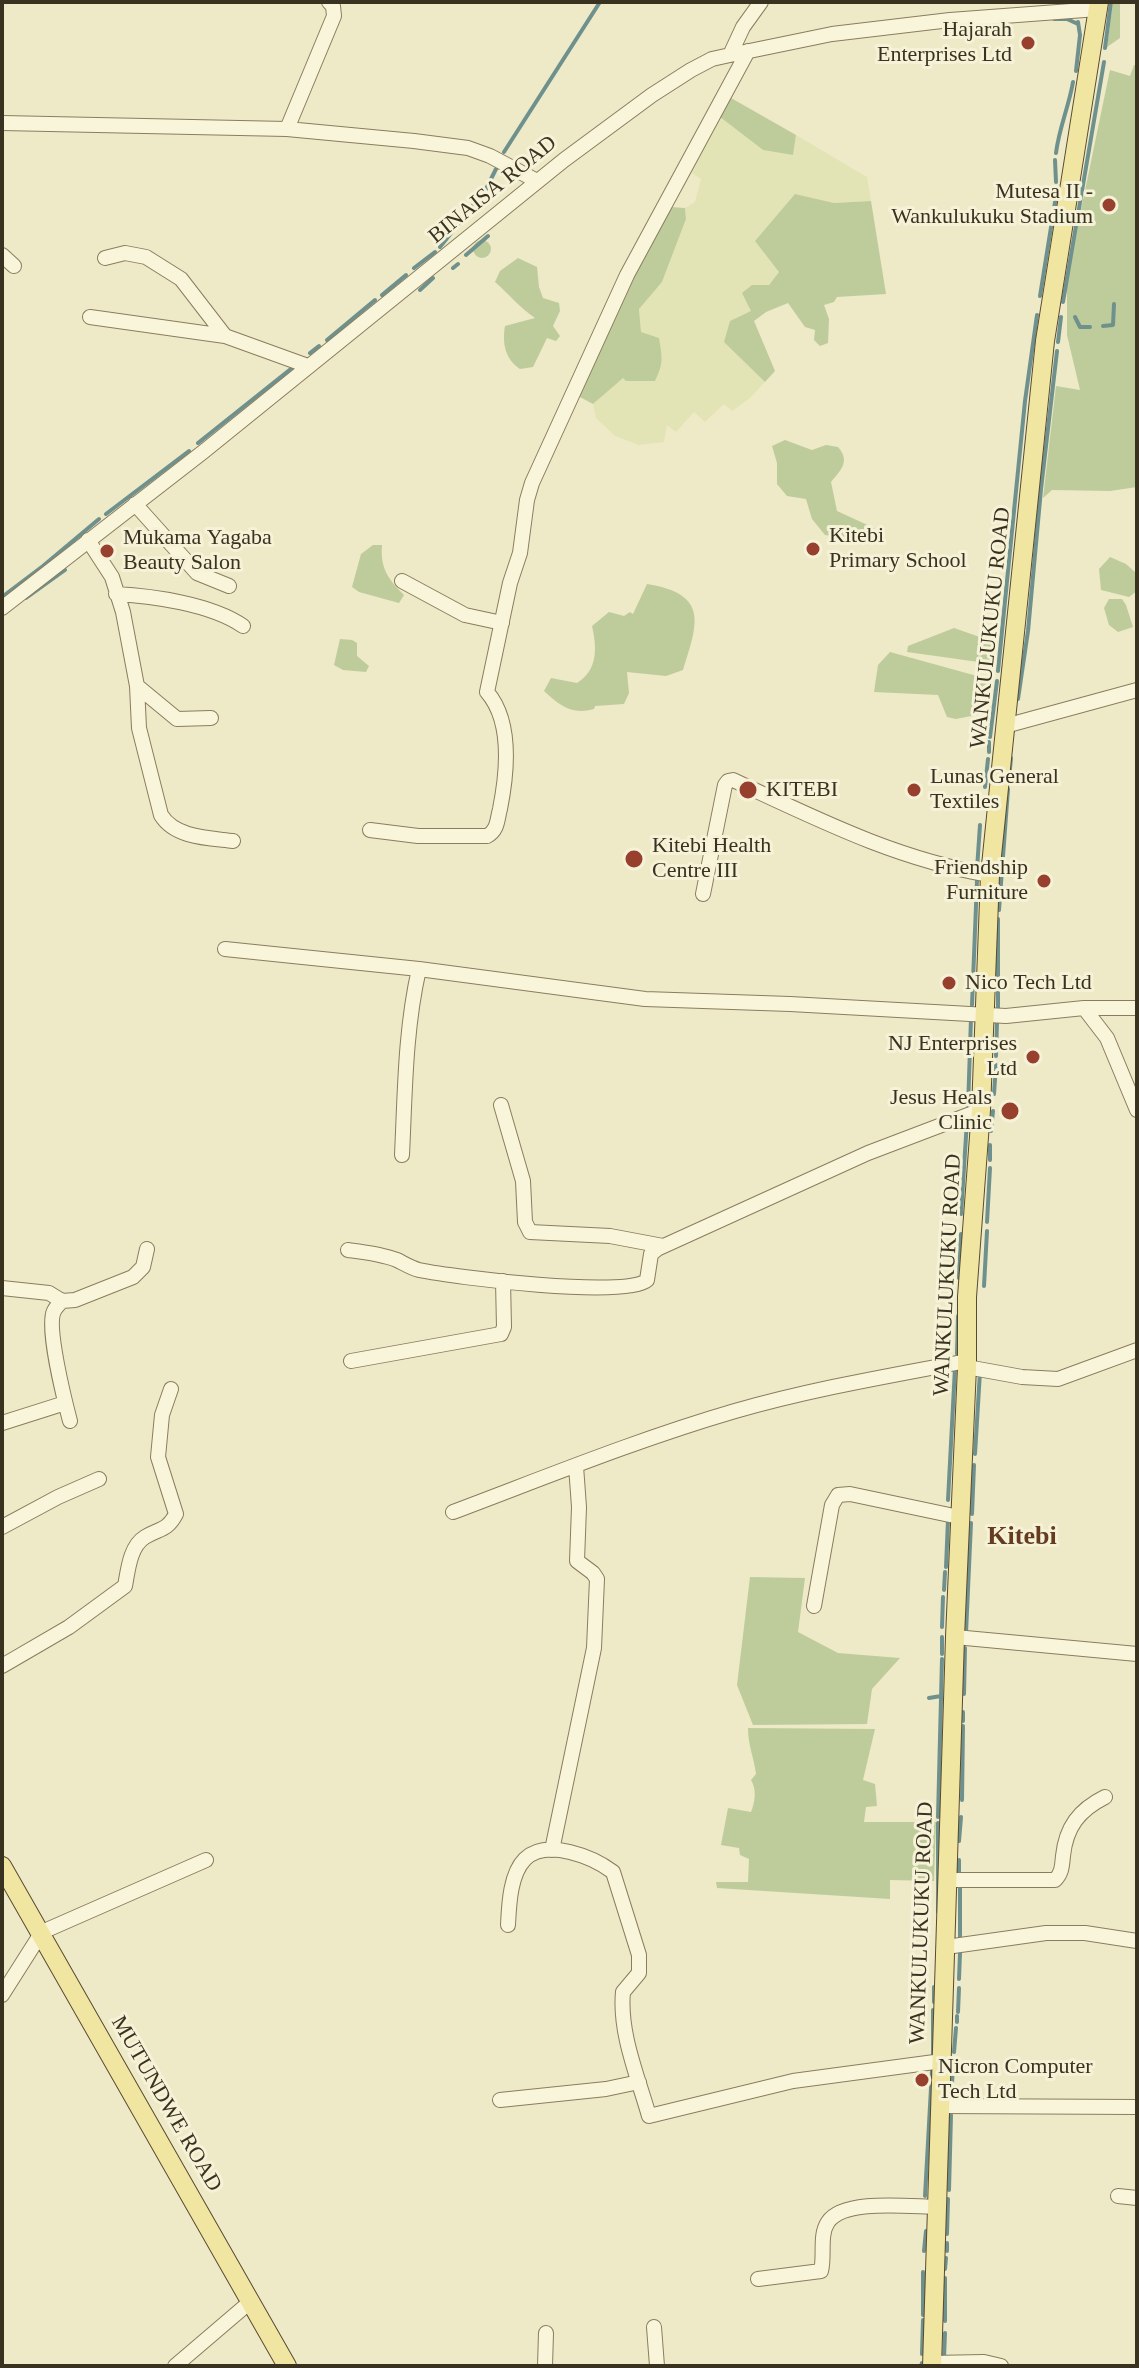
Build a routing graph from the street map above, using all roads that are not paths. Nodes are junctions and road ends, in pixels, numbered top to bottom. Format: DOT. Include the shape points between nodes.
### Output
graph roads {
  1 [pos="329,2"];
  2 [pos="761,2"];
  3 [pos="1099,6"];
  4 [pos="748,51"];
  5 [pos="730,55"];
  6 [pos="2,123"];
  7 [pos="287,129"];
  8 [pos="537,181"];
  9 [pos="2,255"];
  10 [pos="105,258"];
  11 [pos="14,266"];
  12 [pos="90,317"];
  13 [pos="225,336"];
  14 [pos="308,366"];
  15 [pos="135,504"];
  16 [pos="88,540"];
  17 [pos="402,581"];
  18 [pos="229,586"];
  19 [pos="116,594"];
  20 [pos="2,608"];
  21 [pos="502,623"];
  22 [pos="243,626"];
  23 [pos="137,686"];
  24 [pos="1137,690"];
  25 [pos="211,718"];
  26 [pos="1005,726"];
  27 [pos="370,830"];
  28 [pos="233,841"];
  29 [pos="990,875"];
  30 [pos="703,894"];
  31 [pos="225,949"];
  32 [pos="419,969"];
  33 [pos="1084,1008"];
  34 [pos="1137,1008"];
  35 [pos="985,1015"];
  36 [pos="501,1105"];
  37 [pos="981,1110"];
  38 [pos="1137,1110"];
  39 [pos="402,1155"];
  40 [pos="663,1246"];
  41 [pos="147,1249"];
  42 [pos="348,1250"];
  43 [pos="503,1281"];
  44 [pos="2,1288"];
  45 [pos="62,1301"];
  46 [pos="1137,1350"];
  47 [pos="351,1361"];
  48 [pos="967,1364"];
  49 [pos="171,1389"];
  50 [pos="65,1403"];
  51 [pos="70,1421"];
  52 [pos="2,1423"];
  53 [pos="576,1466"];
  54 [pos="99,1479"];
  55 [pos="453,1512"];
  56 [pos="959,1517"];
  57 [pos="2,1527"];
  58 [pos="814,1606"];
  59 [pos="955,1637"];
  60 [pos="1137,1654"];
  61 [pos="2,1666"];
  62 [pos="1105,1797"];
  63 [pos="552,1850"];
  64 [pos="206,1860"];
  65 [pos="2,1866"];
  66 [pos="949,1880"];
  67 [pos="508,1925"];
  68 [pos="42,1932"];
  69 [pos="1137,1941"];
  70 [pos="946,1947"];
  71 [pos="2,1995"];
  72 [pos="942,2061"];
  73 [pos="639,2082"];
  74 [pos="500,2100"];
  75 [pos="941,2106"];
  76 [pos="1137,2107"];
  77 [pos="1118,2196"];
  78 [pos="1137,2198"];
  79 [pos="938,2207"];
  80 [pos="758,2279"];
  81 [pos="250,2302"];
  82 [pos="654,2327"];
  83 [pos="546,2333"];
  84 [pos="932,2364"];
  85 [pos="175,2366"];
  86 [pos="287,2366"];
  87 [pos="545,2366"];
  88 [pos="657,2366"];
  89 [pos="1001,2366"];
  1 -- 7 [label="street" via="334,16"];
  2 -- 5 [label="street"];
  3 -- 4 [label="street, BINAISA ROAD" via="832,34"];
  3 -- 26 [label="main road, WANKULUKUKU ROAD" via="1045,341"];
  4 -- 5 [label="street, BINAISA ROAD"];
  4 -- 21 [label="street" via="627,275 539,466"];
  5 -- 8 [label="street, BINAISA ROAD" via="701,65 652,95"];
  6 -- 7 [label="street"];
  7 -- 8 [label="street" via="468,148"];
  8 -- 14 [label="street, BINAISA ROAD"];
  9 -- 11 [label="street"];
  10 -- 13 [label="street" via="125,253 146,257 181,279"];
  12 -- 13 [label="street"];
  13 -- 14 [label="street"];
  14 -- 15 [label="street, BINAISA ROAD"];
  15 -- 16 [label="street, BINAISA ROAD"];
  15 -- 18 [label="street" via="197,573"];
  16 -- 19 [label="street" via="112,577"];
  16 -- 20 [label="street, BINAISA ROAD"];
  17 -- 21 [label="street" via="465,615"];
  19 -- 22 [label="street" via="166,599"];
  19 -- 23 [label="street"];
  21 -- 27 [label="street" via="487,692 499,712 505,761 496,828 492,834 450,838"];
  23 -- 25 [label="street" via="177,719"];
  23 -- 28 [label="street" via="139,728 166,824 191,836"];
  24 -- 26 [label="street"];
  26 -- 29 [label="main road, WANKULUKUKU ROAD"];
  29 -- 30 [label="street" via="889,849 733,780 725,785"];
  29 -- 35 [label="main road, WANKULUKUKU ROAD"];
  31 -- 32 [label="street"];
  32 -- 35 [label="street" via="645,999"];
  32 -- 39 [label="street" via="407,1051"];
  33 -- 34 [label="street"];
  33 -- 35 [label="street"];
  33 -- 38 [label="street" via="1107,1038"];
  35 -- 37 [label="main road, WANKULUKUKU ROAD"];
  36 -- 40 [label="street" via="523,1181 530,1232 610,1236"];
  37 -- 40 [label="street" via="868,1153"];
  37 -- 48 [label="main road, WANKULUKUKU ROAD"];
  40 -- 43 [label="street" via="651,1254 642,1284 584,1287"];
  41 -- 45 [label="street" via="143,1267 133,1277"];
  42 -- 43 [label="street" via="424,1271"];
  43 -- 47 [label="street" via="501,1334"];
  44 -- 45 [label="street" via="49,1293"];
  45 -- 50 [label="street" via="53,1311 52,1323"];
  46 -- 48 [label="street" via="1058,1379"];
  48 -- 53 [label="street" via="892,1373 736,1411"];
  48 -- 56 [label="main road, WANKULUKUKU ROAD"];
  49 -- 61 [label="street" via="158,1457 176,1514 170,1525 142,1538 125,1586"];
  50 -- 51 [label="street"];
  50 -- 52 [label="street"];
  53 -- 55 [label="street"];
  53 -- 63 [label="street" via="577,1561 593,1573 597,1584 594,1648"];
  54 -- 57 [label="street"];
  56 -- 58 [label="street" via="838,1495"];
  56 -- 59 [label="main road, WANKULUKUKU ROAD"];
  59 -- 60 [label="street"];
  59 -- 66 [label="main road, WANKULUKUKU ROAD"];
  62 -- 66 [label="street" via="1086,1807 1072,1824 1055,1880"];
  63 -- 67 [label="street" via="524,1860 510,1897"];
  63 -- 73 [label="street" via="590,1859 615,1876 639,1955 639,1973 622,1999"];
  64 -- 68 [label="street"];
  65 -- 68 [label="main road, MUTUNDWE ROAD"];
  66 -- 70 [label="main road, WANKULUKUKU ROAD"];
  68 -- 71 [label="street"];
  68 -- 81 [label="main road, MUTUNDWE ROAD"];
  69 -- 70 [label="street" via="1063,1932"];
  70 -- 72 [label="main road, WANKULUKUKU ROAD"];
  72 -- 73 [label="street" via="793,2081 649,2116"];
  72 -- 75 [label="main road, WANKULUKUKU ROAD"];
  73 -- 74 [label="street"];
  75 -- 76 [label="street"];
  75 -- 79 [label="main road, WANKULUKUKU ROAD"];
  77 -- 78 [label="street"];
  79 -- 80 [label="street" via="870,2206 837,2213 827,2223 821,2271"];
  79 -- 84 [label="main road, WANKULUKUKU ROAD"];
  81 -- 85 [label="street"];
  81 -- 86 [label="main road, MUTUNDWE ROAD"];
  82 -- 88 [label="street"];
  83 -- 87 [label="street"];
  84 -- 89 [label="street"];
}
